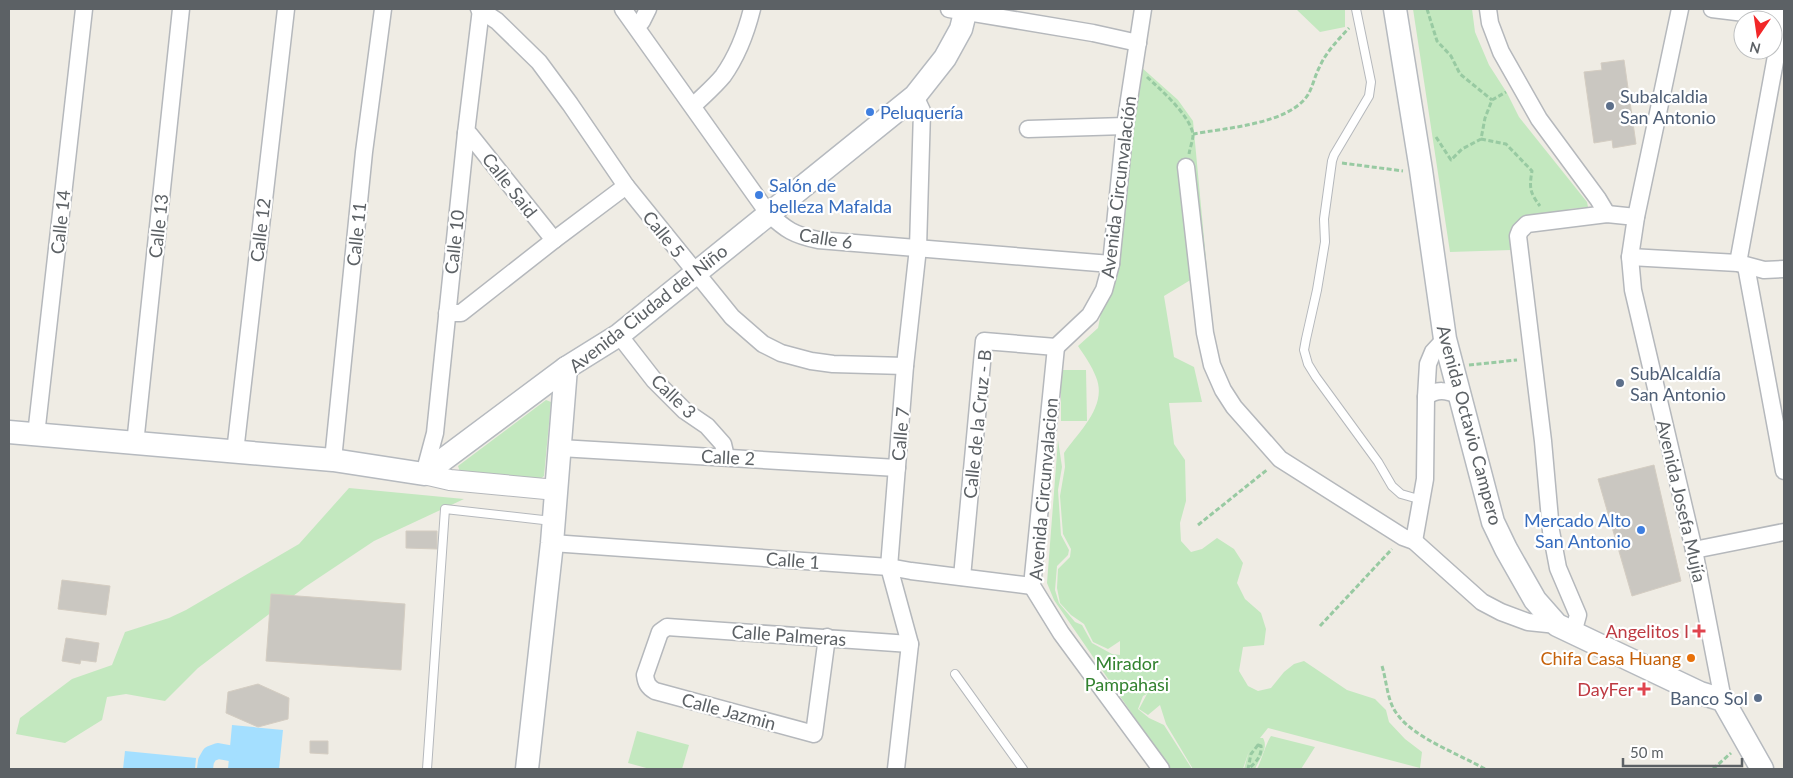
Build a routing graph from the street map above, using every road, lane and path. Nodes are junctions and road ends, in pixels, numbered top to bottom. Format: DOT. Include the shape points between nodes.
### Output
graph roads {
  1 [pos="84,9"];
  2 [pos="182,9"];
  3 [pos="286,9"];
  4 [pos="383,9"];
  5 [pos="480,9"];
  6 [pos="624,9"];
  7 [pos="648,9"];
  8 [pos="752,9"];
  9 [pos="1142,9"];
  10 [pos="1356,9"];
  11 [pos="1395,9"];
  12 [pos="1427,9"];
  13 [pos="1488,9"];
  14 [pos="1680,9"];
  15 [pos="1712,9"];
  16 [pos="960,10"];
  17 [pos="1357,18"];
  18 [pos="1784,18"];
  19 [pos="637,26"];
  20 [pos="1138,43"];
  21 [pos="1145,76"];
  22 [pos="915,96"];
  23 [pos="693,106"];
  24 [pos="1125,126"];
  25 [pos="1028,129"];
  26 [pos="466,133"];
  27 [pos="1435,135"];
  28 [pos="1481,139"];
  29 [pos="1332,161"];
  30 [pos="1186,167"];
  31 [pos="1409,172"];
  32 [pos="626,186"];
  33 [pos="768,213"];
  34 [pos="1607,214"];
  35 [pos="1636,216"];
  36 [pos="1551,220"];
  37 [pos="554,240"];
  38 [pos="918,248"];
  39 [pos="1630,257"];
  40 [pos="1111,264"];
  41 [pos="1742,264"];
  42 [pos="1784,269"];
  43 [pos="696,274"];
  44 [pos="447,313"];
  45 [pos="619,334"];
  46 [pos="1446,339"];
  47 [pos="1056,348"];
  48 [pos="1533,358"];
  49 [pos="1472,364"];
  50 [pos="906,366"];
  51 [pos="566,368"];
  52 [pos="1459,396"];
  53 [pos="1426,397"];
  54 [pos="9,432"];
  55 [pos="36,434"];
  56 [pos="135,444"];
  57 [pos="560,448"];
  58 [pos="234,452"];
  59 [pos="726,457"];
  60 [pos="1280,459"];
  61 [pos="333,460"];
  62 [pos="896,468"];
  63 [pos="1784,471"];
  64 [pos="424,474"];
  65 [pos="556,490"];
  66 [pos="1422,500"];
  67 [pos="1198,525"];
  68 [pos="553,532"];
  69 [pos="1784,532"];
  70 [pos="1408,539"];
  71 [pos="1694,550"];
  72 [pos="889,567"];
  73 [pos="962,577"];
  74 [pos="1032,586"];
  75 [pos="1320,626"];
  76 [pos="1565,629"];
  77 [pos="827,637"];
  78 [pos="910,644"];
  79 [pos="1382,666"];
  80 [pos="955,674"];
  81 [pos="647,685"];
  82 [pos="1723,700"];
  83 [pos="1745,741"];
  84 [pos="427,769"];
  85 [pos="527,769"];
  86 [pos="896,769"];
  87 [pos="1023,769"];
  88 [pos="1162,769"];
  89 [pos="1248,769"];
  90 [pos="1485,769"];
  91 [pos="1713,769"];
  92 [pos="1762,769"];
  1 -- 55 [label="street, Calle 14"];
  2 -- 56 [label="street, Calle 13"];
  3 -- 58 [label="street, Calle 12"];
  4 -- 61 [label="street, Calle 11" via="364,152"];
  5 -- 26 [label="street, Calle 10"];
  5 -- 32 [label="street, Calle 5" via="539,62"];
  6 -- 19 [label="street, Calle 6"];
  7 -- 19 [label="street"];
  8 -- 23 [label="street" via="736,54 722,77"];
  9 -- 20 [label="street, Avenida Circunvalación"];
  10 -- 17 [label="lane"];
  11 -- 46 [label="main road, Avenida Octavio Campero"];
  12 -- 28 [label="path" via="1438,40 1460,74 1492,100"];
  13 -- 34 [label="street" via="1501,52 1538,119"];
  14 -- 35 [label="street, Avenida Josefa Mujía"];
  15 -- 18 [label="street"];
  16 -- 20 [label="street"];
  16 -- 22 [label="main road, Avenida Ciudad del Niño" via="961,29 945,58"];
  17 -- 21 [label="path" via="1327,52 1303,101 1275,119 1193,134 1184,115"];
  17 -- 29 [label="lane" via="1369,68 1370,89"];
  18 -- 41 [label="street"];
  19 -- 23 [label="street, Calle 6"];
  20 -- 24 [label="street, Avenida Circunvalación"];
  22 -- 33 [label="main road, Avenida Ciudad del Niño"];
  22 -- 38 [label="street, Calle 7" via="922,111"];
  23 -- 33 [label="street, Calle 6"];
  24 -- 25 [label="street"];
  24 -- 40 [label="street, Avenida Circunvalación"];
  26 -- 37 [label="street, Calle Said"];
  26 -- 44 [label="street, Calle 10"];
  27 -- 28 [label="path" via="1451,160 1462,149"];
  28 -- 36 [label="path" via="1506,144 1532,171 1532,196"];
  29 -- 31 [label="path"];
  29 -- 66 [label="lane" via="1324,219 1325,242 1304,350 1316,377 1392,486 1401,494"];
  30 -- 60 [label="street" via="1205,333 1212,365 1234,407"];
  32 -- 37 [label="street"];
  32 -- 43 [label="street, Calle 5"];
  33 -- 38 [label="street, Calle 6" via="786,230 802,237"];
  33 -- 43 [label="main road, Avenida Ciudad del Niño"];
  34 -- 35 [label="street"];
  34 -- 36 [label="street"];
  35 -- 39 [label="street, Avenida Josefa Mujía"];
  36 -- 48 [label="street" via="1527,224 1518,236"];
  37 -- 44 [label="street" via="461,313"];
  38 -- 40 [label="street, Calle 6"];
  38 -- 50 [label="street, Calle 7"];
  39 -- 41 [label="street"];
  39 -- 71 [label="street, Avenida Josefa Mujía" via="1633,290"];
  40 -- 47 [label="street, Avenida Circunvalación" via="1104,290 1090,314"];
  41 -- 42 [label="street" via="1764,270"];
  41 -- 63 [label="street"];
  43 -- 45 [label="main road, Avenida Ciudad del Niño"];
  43 -- 50 [label="street, Calle 5" via="732,317 763,344 781,353 833,364"];
  44 -- 64 [label="street, Calle 10" via="435,433"];
  45 -- 51 [label="main road, Avenida Ciudad del Niño"];
  45 -- 59 [label="street, Calle 3" via="654,380 724,444"];
  46 -- 52 [label="main road, Avenida Octavio Campero"];
  46 -- 53 [label="street" via="1433,352 1428,364"];
  47 -- 73 [label="street, Calle de la Cruz - B" via="984,341"];
  47 -- 74 [label="street, Avenida Circunvalacion"];
  48 -- 49 [label="path"];
  48 -- 76 [label="street" via="1551,531 1558,568 1578,615"];
  50 -- 62 [label="street, Calle 7"];
  51 -- 57 [label="main road, Avenida Ciudad del Niño"];
  51 -- 64 [label="main road"];
  52 -- 53 [label="street" via="1439,390"];
  52 -- 76 [label="main road, Avenida Octavio Campero" via="1493,522 1536,600"];
  53 -- 66 [label="street"];
  54 -- 55 [label="main road"];
  55 -- 56 [label="main road"];
  56 -- 58 [label="main road"];
  57 -- 59 [label="street, Calle 2"];
  57 -- 65 [label="main road, Avenida Ciudad del Niño"];
  58 -- 61 [label="main road"];
  59 -- 62 [label="street, Calle 2"];
  60 -- 67 [label="path"];
  60 -- 70 [label="street"];
  61 -- 64 [label="main road"];
  62 -- 72 [label="street, Calle 7"];
  64 -- 65 [label="street" via="450,480"];
  65 -- 68 [label="main road, Avenida Ciudad del Niño"];
  66 -- 70 [label="street"];
  68 -- 72 [label="street, Calle 1"];
  68 -- 84 [label="lane" via="445,509"];
  68 -- 85 [label="main road, Avenida Ciudad del Niño"];
  69 -- 71 [label="street"];
  70 -- 75 [label="path"];
  70 -- 76 [label="street" via="1482,602 1528,622"];
  71 -- 82 [label="street, Avenida Josefa Mujía"];
  72 -- 73 [label="street, Calle 1"];
  72 -- 78 [label="street, Calle 7"];
  73 -- 74 [label="street, Calle 1"];
  74 -- 88 [label="street, Avenida Circunvalacion" via="1061,633"];
  76 -- 82 [label="main road, Avenida Octavio Campero" via="1700,693"];
  77 -- 78 [label="street, Calle Palmeras"];
  77 -- 81 [label="street, Calle Palmeras" via="666,627 660,632 645,675"];
  77 -- 81 [label="street, Calle Jazmin" via="814,734 656,691"];
  78 -- 86 [label="street, Calle 7"];
  79 -- 90 [label="path" via="1396,714 1412,731"];
  80 -- 87 [label="lane"];
  82 -- 83 [label="main road"];
  83 -- 91 [label="path"];
  83 -- 92 [label="main road"];
  89 -- 89 [label="path" via="1251,754 1258,744 1262,751"];
}
